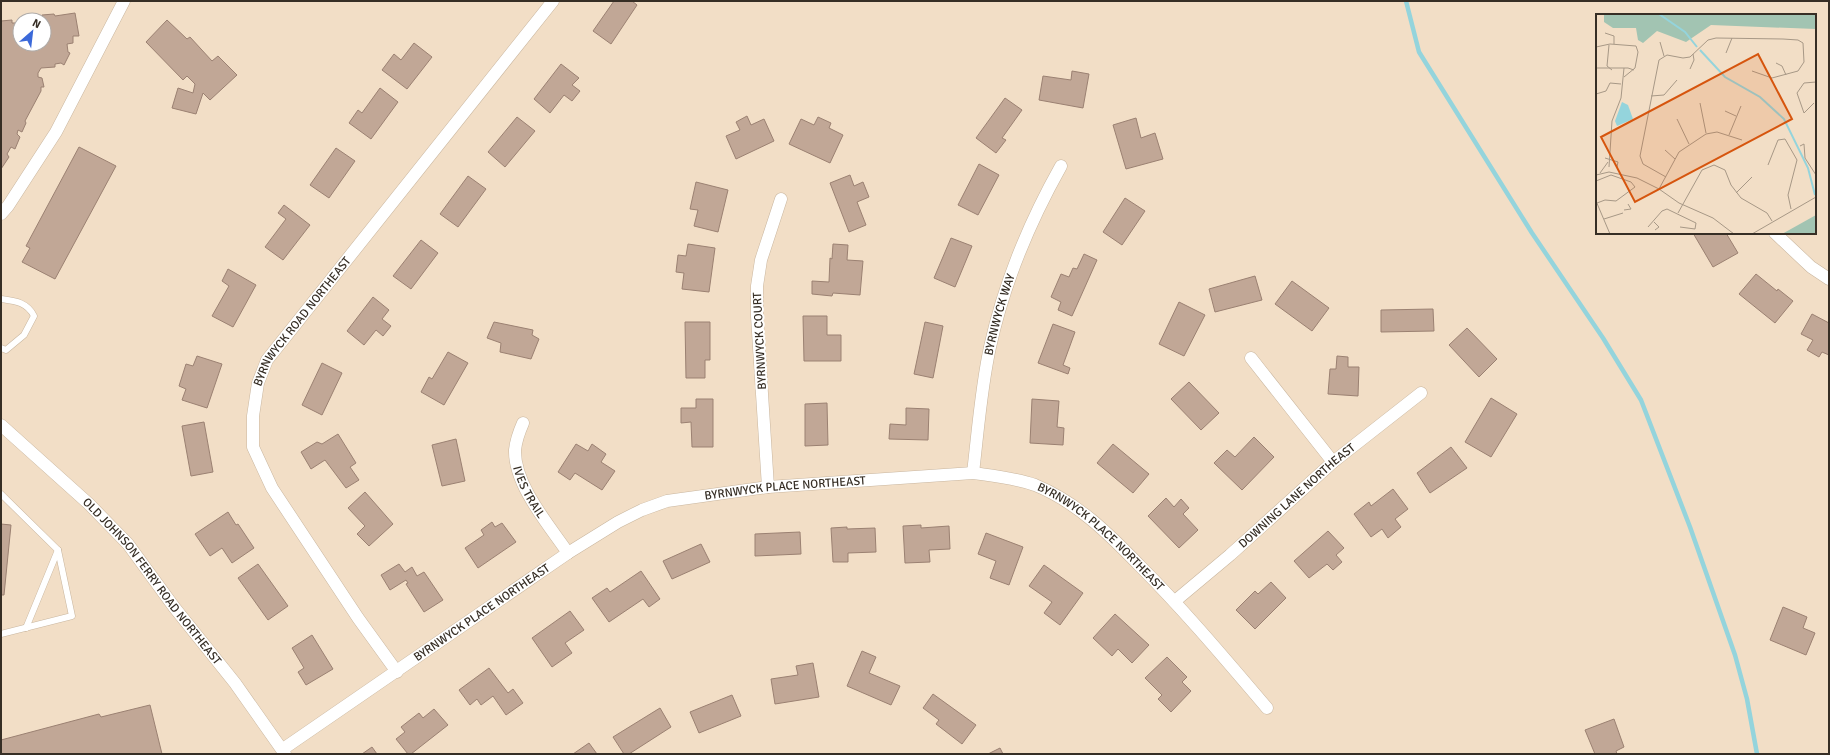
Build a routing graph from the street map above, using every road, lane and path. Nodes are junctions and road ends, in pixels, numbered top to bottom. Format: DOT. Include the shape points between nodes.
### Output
graph roads {
  1 [pos="124,1"];
  2 [pos="553,1"];
  3 [pos="1061,166"];
  4 [pos="781,199"];
  5 [pos="1,214"];
  6 [pos="1777,234"];
  7 [pos="1829,279"];
  8 [pos="1,299"];
  9 [pos="1,348"];
  10 [pos="1251,358"];
  11 [pos="1420,393"];
  12 [pos="523,423"];
  13 [pos="1,425"];
  14 [pos="1333,462"];
  15 [pos="973,473"];
  16 [pos="768,487"];
  17 [pos="1,494"];
  18 [pos="58,550"];
  19 [pos="568,553"];
  20 [pos="1175,601"];
  21 [pos="26,628"];
  22 [pos="1,634"];
  23 [pos="397,672"];
  24 [pos="1268,708"];
  25 [pos="284,752"];
  1 -- 5 [label="street" via="56,132"];
  2 -- 23 [label="street, BYRNWYCK ROAD NORTHEAST" via="267,360 258,383 253,416 253,447 272,488"];
  3 -- 15 [label="street, BYRNWYCK WAY" via="1040,204 1005,290 990,347"];
  4 -- 16 [label="street, BYRNWYCK COURT" via="761,260 757,286"];
  6 -- 7 [label="street" via="1811,267"];
  8 -- 9 [label="lane" via="22,302 34,316 24,335 6,350"];
  10 -- 14 [label="street"];
  11 -- 14 [label="street, DOWNING LANE NORTHEAST"];
  12 -- 19 [label="street, IVES TRAIL" via="515,450 520,477 532,500"];
  13 -- 25 [label="street, OLD JOHNSON FERRY ROAD NORTHEAST" via="89,504 128,544"];
  14 -- 20 [label="street, DOWNING LANE NORTHEAST"];
  15 -- 16 [label="street, BYRNWYCK PLACE NORTHEAST"];
  15 -- 20 [label="street, BYRNWYCK PLACE NORTHEAST" via="1035,485 1060,498 1106,531"];
  16 -- 19 [label="street, BYRNWYCK PLACE NORTHEAST" via="666,501 636,513"];
  17 -- 18 [label="lane"];
  18 -- 21 [label="lane"];
  18 -- 21 [label="lane" via="72,616"];
  19 -- 23 [label="street, BYRNWYCK PLACE NORTHEAST"];
  20 -- 24 [label="street, BYRNWYCK PLACE NORTHEAST"];
  21 -- 22 [label="lane"];
  23 -- 25 [label="street, BYRNWYCK PLACE NORTHEAST"];
}
